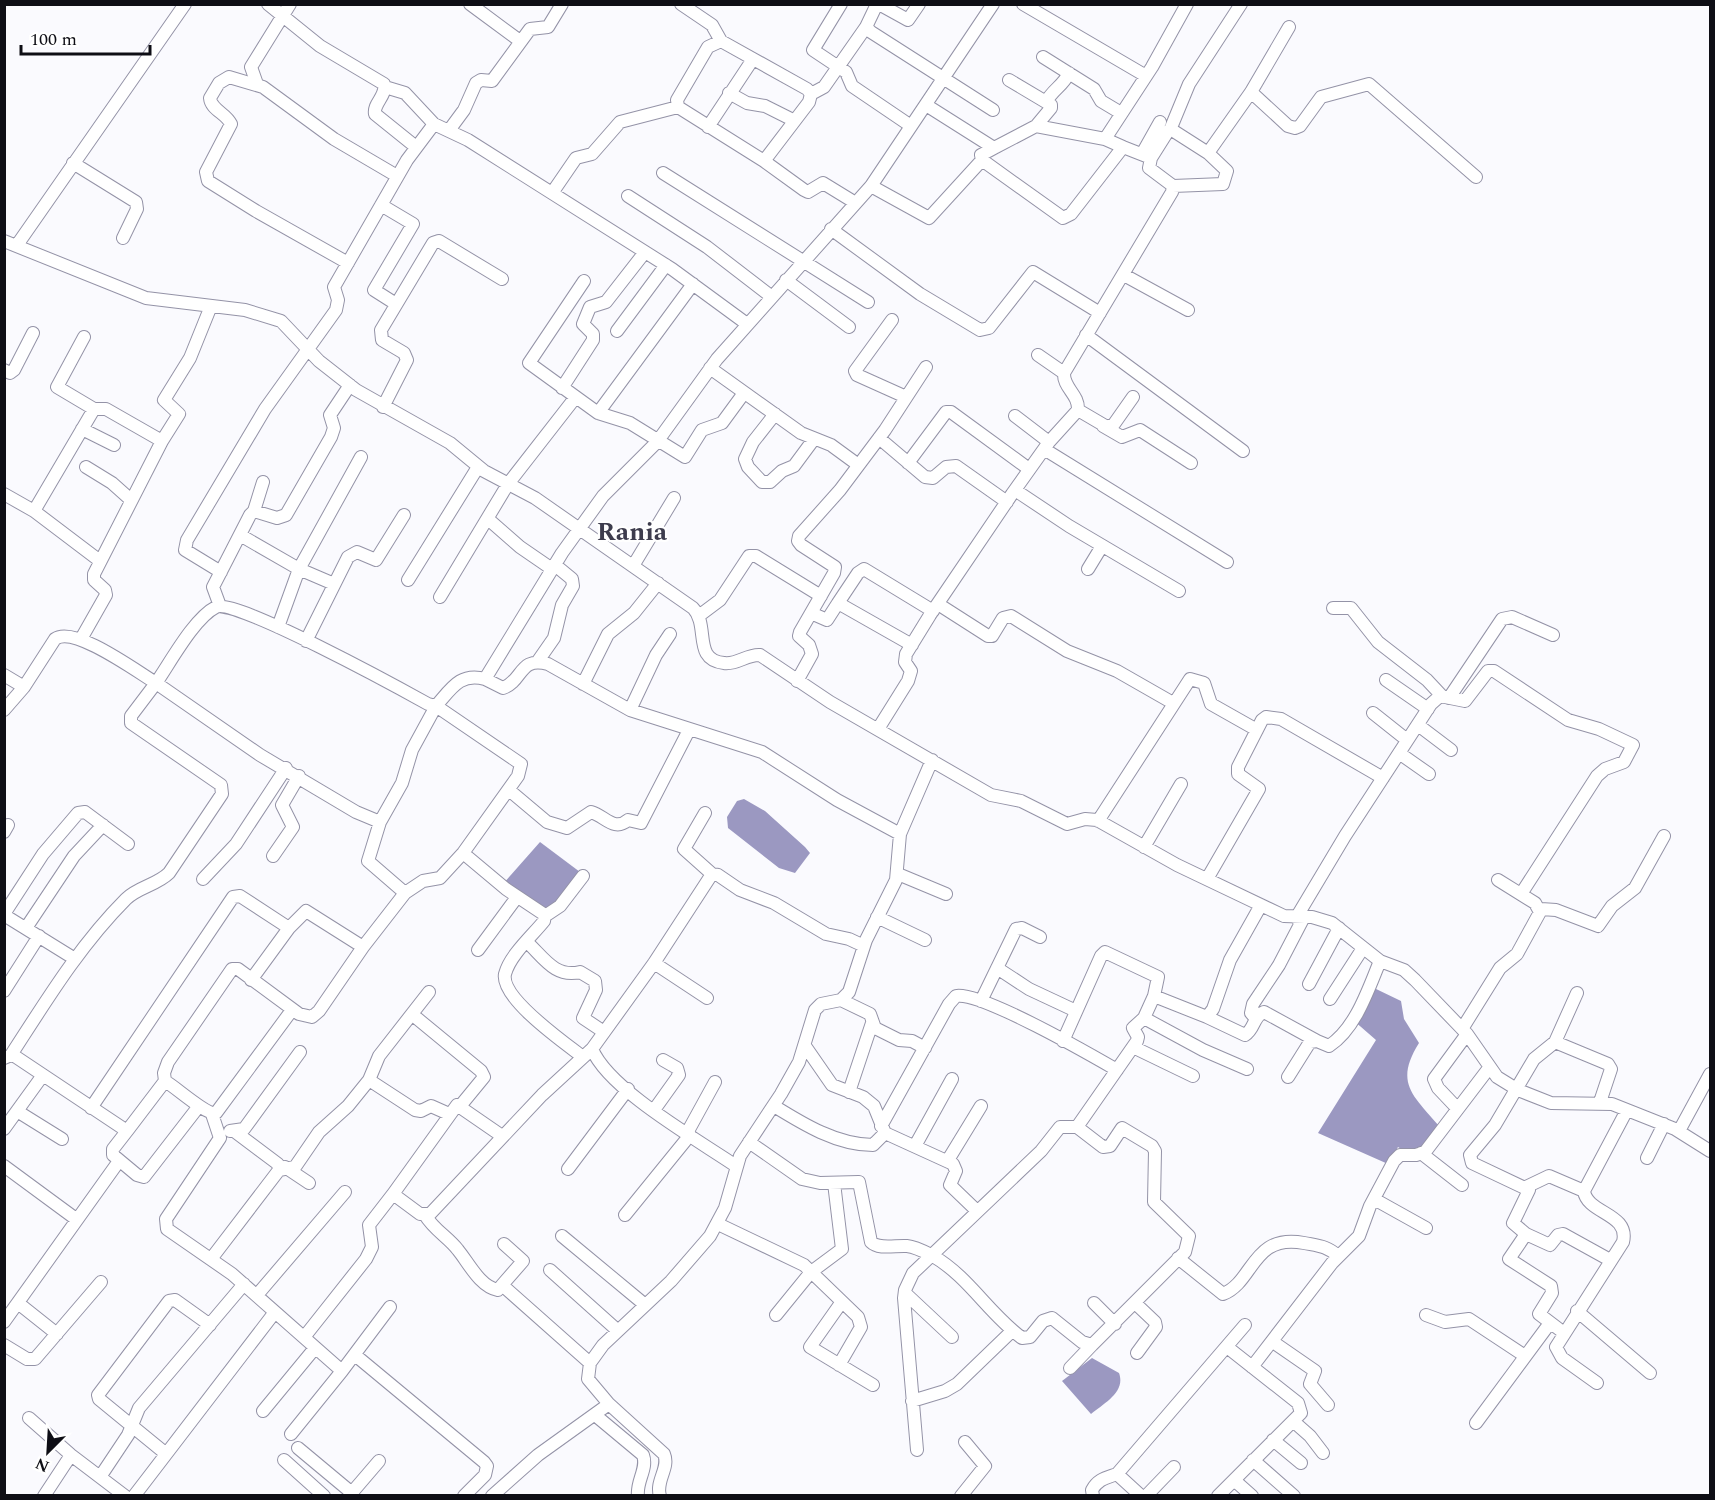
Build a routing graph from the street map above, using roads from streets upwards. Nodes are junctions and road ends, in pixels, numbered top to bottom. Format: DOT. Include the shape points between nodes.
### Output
graph roads {
  1 [pos="185,4"];
  2 [pos="268,4"];
  3 [pos="290,4"];
  4 [pos="470,4"];
  5 [pos="562,4"];
  6 [pos="681,4"];
  7 [pos="841,4"];
  8 [pos="878,4"];
  9 [pos="919,4"];
  10 [pos="993,4"];
  11 [pos="1023,4"];
  12 [pos="1187,4"];
  13 [pos="1242,4"];
  14 [pos="282,17"];
  15 [pos="866,27"];
  16 [pos="1289,27"];
  17 [pos="520,41"];
  18 [pos="721,41"];
  19 [pos="1042,57"];
  20 [pos="753,59"];
  21 [pos="838,66"];
  22 [pos="1068,73"];
  23 [pos="1146,76"];
  24 [pos="943,78"];
  25 [pos="1009,80"];
  26 [pos="257,84"];
  27 [pos="385,87"];
  28 [pos="1251,92"];
  29 [pos="729,93"];
  30 [pos="811,94"];
  31 [pos="1046,102"];
  32 [pos="926,105"];
  33 [pos="678,107"];
  34 [pos="993,110"];
  35 [pos="1121,113"];
  36 [pos="793,120"];
  37 [pos="434,124"];
  38 [pos="911,126"];
  39 [pos="1036,126"];
  40 [pos="1165,126"];
  41 [pos="708,127"];
  42 [pos="450,129"];
  43 [pos="1105,139"];
  44 [pos="416,147"];
  45 [pos="1123,147"];
  46 [pos="994,148"];
  47 [pos="1208,153"];
  48 [pos="1146,156"];
  49 [pos="982,160"];
  50 [pos="764,161"];
  51 [pos="73,163"];
  52 [pos="663,173"];
  53 [pos="397,176"];
  54 [pos="1476,177"];
  55 [pos="871,186"];
  56 [pos="1173,186"];
  57 [pos="552,193"];
  58 [pos="628,196"];
  59 [pos="854,202"];
  60 [pos="381,205"];
  61 [pos="831,229"];
  62 [pos="123,238"];
  63 [pos="4,241"];
  64 [pos="17,245"];
  65 [pos="645,252"];
  66 [pos="804,261"];
  67 [pos="348,263"];
  68 [pos="666,265"];
  69 [pos="1124,275"];
  70 [pos="502,279"];
  71 [pos="786,280"];
  72 [pos="584,281"];
  73 [pos="693,284"];
  74 [pos="772,297"];
  75 [pos="868,302"];
  76 [pos="396,304"];
  77 [pos="211,306"];
  78 [pos="1188,310"];
  79 [pos="1097,311"];
  80 [pos="892,320"];
  81 [pos="747,324"];
  82 [pos="849,327"];
  83 [pos="617,332"];
  84 [pos="33,333"];
  85 [pos="1086,335"];
  86 [pos="84,337"];
  87 [pos="308,351"];
  88 [pos="1038,355"];
  89 [pos="926,367"];
  90 [pos="710,368"];
  91 [pos="4,370"];
  92 [pos="1060,370"];
  93 [pos="350,385"];
  94 [pos="562,388"];
  95 [pos="744,393"];
  96 [pos="906,396"];
  97 [pos="1133,397"];
  98 [pos="575,398"];
  99 [pos="384,407"];
  100 [pos="94,409"];
  101 [pos="1078,410"];
  102 [pos="598,413"];
  103 [pos="775,414"];
  104 [pos="1015,416"];
  105 [pos="1103,426"];
  106 [pos="82,429"];
  107 [pos="879,438"];
  108 [pos="814,439"];
  109 [pos="162,441"];
  110 [pos="657,442"];
  111 [pos="114,445"];
  112 [pos="1046,445"];
  113 [pos="1243,451"];
  114 [pos="361,457"];
  115 [pos="908,463"];
  116 [pos="1191,463"];
  117 [pos="857,464"];
  118 [pos="86,467"];
  119 [pos="1029,469"];
  120 [pos="474,472"];
  121 [pos="263,482"];
  122 [pos="506,489"];
  123 [pos="1015,490"];
  124 [pos="4,494"];
  125 [pos="674,498"];
  126 [pos="132,500"];
  127 [pos="1004,500"];
  128 [pos="34,511"];
  129 [pos="254,511"];
  130 [pos="404,515"];
  131 [pos="488,519"];
  132 [pos="579,528"];
  133 [pos="240,535"];
  134 [pos="1102,546"];
  135 [pos="100,561"];
  136 [pos="1227,562"];
  137 [pos="633,566"];
  138 [pos="553,567"];
  139 [pos="299,569"];
  140 [pos="1088,569"];
  141 [pos="220,572"];
  142 [pos="408,580"];
  143 [pos="658,583"];
  144 [pos="334,584"];
  145 [pos="1179,591"];
  146 [pos="821,596"];
  147 [pos="440,597"];
  148 [pos="838,603"];
  149 [pos="220,606"];
  150 [pos="935,607"];
  151 [pos="1334,608"];
  152 [pos="811,613"];
  153 [pos="700,615"];
  154 [pos="278,627"];
  155 [pos="670,634"];
  156 [pos="1553,635"];
  157 [pos="81,639"];
  158 [pos="306,641"];
  159 [pos="909,644"];
  160 [pos="538,661"];
  161 [pos="4,675"];
  162 [pos="485,679"];
  163 [pos="1386,680"];
  164 [pos="797,681"];
  165 [pos="156,683"];
  166 [pos="584,684"];
  167 [pos="24,687"];
  168 [pos="1446,697"];
  169 [pos="1173,703"];
  170 [pos="436,706"];
  171 [pos="4,710"];
  172 [pos="630,710"];
  173 [pos="1428,710"];
  174 [pos="1374,713"];
  175 [pos="1418,724"];
  176 [pos="874,726"];
  177 [pos="689,730"];
  178 [pos="1257,730"];
  179 [pos="1407,740"];
  180 [pos="1451,750"];
  181 [pos="1399,753"];
  182 [pos="286,768"];
  183 [pos="929,768"];
  184 [pos="1429,774"];
  185 [pos="299,776"];
  186 [pos="1383,778"];
  187 [pos="1181,784"];
  188 [pos="509,790"];
  189 [pos="705,813"];
  190 [pos="1098,820"];
  191 [pos="380,822"];
  192 [pos="103,825"];
  193 [pos="900,834"];
  194 [pos="1665,836"];
  195 [pos="128,844"];
  196 [pos="1144,847"];
  197 [pos="463,853"];
  198 [pos="273,856"];
  199 [pos="712,874"];
  200 [pos="898,874"];
  201 [pos="583,876"];
  202 [pos="203,879"];
  203 [pos="1207,879"];
  204 [pos="1498,880"];
  205 [pos="405,893"];
  206 [pos="946,894"];
  207 [pos="1521,894"];
  208 [pos="517,897"];
  209 [pos="1261,905"];
  210 [pos="1541,909"];
  211 [pos="4,915"];
  212 [pos="545,916"];
  213 [pos="877,917"];
  214 [pos="1300,917"];
  215 [pos="26,928"];
  216 [pos="289,928"];
  217 [pos="1340,928"];
  218 [pos="39,936"];
  219 [pos="1040,937"];
  220 [pos="925,940"];
  221 [pos="527,942"];
  222 [pos="857,943"];
  223 [pos="363,947"];
  224 [pos="1363,948"];
  225 [pos="478,950"];
  226 [pos="75,959"];
  227 [pos="1380,961"];
  228 [pos="654,963"];
  229 [pos="997,968"];
  230 [pos="251,980"];
  231 [pos="1309,984"];
  232 [pos="4,991"];
  233 [pos="429,992"];
  234 [pos="1577,993"];
  235 [pos="1154,996"];
  236 [pos="707,998"];
  237 [pos="1329,999"];
  238 [pos="840,1000"];
  239 [pos="981,1001"];
  240 [pos="292,1010"];
  241 [pos="1076,1011"];
  242 [pos="412,1015"];
  243 [pos="1207,1017"];
  244 [pos="1143,1018"];
  245 [pos="1256,1019"];
  246 [pos="872,1023"];
  247 [pos="1465,1031"];
  248 [pos="604,1032"];
  249 [pos="1063,1041"];
  250 [pos="1317,1041"];
  251 [pos="1555,1042"];
  252 [pos="805,1046"];
  253 [pos="1133,1047"];
  254 [pos="925,1048"];
  255 [pos="300,1052"];
  256 [pos="588,1053"];
  257 [pos="8,1057"];
  258 [pos="663,1060"];
  259 [pos="1247,1068"];
  260 [pos="1489,1068"];
  261 [pos="1117,1070"];
  262 [pos="1710,1074"];
  263 [pos="43,1075"];
  264 [pos="1193,1076"];
  265 [pos="1288,1077"];
  266 [pos="952,1079"];
  267 [pos="369,1080"];
  268 [pos="165,1081"];
  269 [pos="715,1082"];
  270 [pos="628,1089"];
  271 [pos="1518,1090"];
  272 [pos="849,1092"];
  273 [pos="1600,1102"];
  274 [pos="460,1105"];
  275 [pos="200,1106"];
  276 [pos="774,1106"];
  277 [pos="981,1106"];
  278 [pos="1456,1107"];
  279 [pos="91,1108"];
  280 [pos="654,1110"];
  281 [pos="1628,1110"];
  282 [pos="17,1111"];
  283 [pos="212,1114"];
  284 [pos="449,1114"];
  285 [pos="1664,1124"];
  286 [pos="1077,1127"];
  287 [pos="4,1128"];
  288 [pos="883,1130"];
  289 [pos="127,1131"];
  290 [pos="234,1131"];
  291 [pos="1679,1131"];
  292 [pos="220,1132"];
  293 [pos="689,1134"];
  294 [pos="502,1136"];
  295 [pos="63,1139"];
  296 [pos="749,1142"];
  297 [pos="915,1146"];
  298 [pos="1710,1151"];
  299 [pos="1421,1153"];
  300 [pos="1647,1158"];
  301 [pos="948,1160"];
  302 [pos="119,1161"];
  303 [pos="4,1166"];
  304 [pos="736,1166"];
  305 [pos="283,1168"];
  306 [pos="568,1169"];
  307 [pos="309,1183"];
  308 [pos="834,1183"];
  309 [pos="1462,1185"];
  310 [pos="1526,1187"];
  311 [pos="1584,1191"];
  312 [pos="345,1192"];
  313 [pos="393,1194"];
  314 [pos="1374,1199"];
  315 [pos="977,1210"];
  316 [pos="425,1215"];
  317 [pos="625,1215"];
  318 [pos="76,1219"];
  319 [pos="718,1224"];
  320 [pos="1426,1228"];
  321 [pos="1526,1234"];
  322 [pos="562,1236"];
  323 [pos="504,1244"];
  324 [pos="933,1256"];
  325 [pos="1338,1256"];
  326 [pos="1178,1258"];
  327 [pos="211,1259"];
  328 [pos="1610,1260"];
  329 [pos="550,1270"];
  330 [pos="811,1272"];
  331 [pos="101,1282"];
  332 [pos="244,1284"];
  333 [pos="502,1285"];
  334 [pos="904,1293"];
  335 [pos="257,1295"];
  336 [pos="636,1297"];
  337 [pos="18,1303"];
  338 [pos="841,1303"];
  339 [pos="1094,1303"];
  340 [pos="1135,1303"];
  341 [pos="390,1307"];
  342 [pos="1577,1311"];
  343 [pos="275,1312"];
  344 [pos="776,1315"];
  345 [pos="1426,1315"];
  346 [pos="4,1322"];
  347 [pos="1550,1323"];
  348 [pos="1115,1324"];
  349 [pos="210,1325"];
  350 [pos="1245,1325"];
  351 [pos="617,1330"];
  352 [pos="1012,1331"];
  353 [pos="1564,1333"];
  354 [pos="57,1334"];
  355 [pos="305,1336"];
  356 [pos="952,1337"];
  357 [pos="1273,1342"];
  358 [pos="4,1345"];
  359 [pos="1092,1345"];
  360 [pos="1227,1347"];
  361 [pos="315,1348"];
  362 [pos="1137,1353"];
  363 [pos="355,1355"];
  364 [pos="1525,1356"];
  365 [pos="583,1358"];
  366 [pos="839,1365"];
  367 [pos="1252,1367"];
  368 [pos="1070,1368"];
  369 [pos="342,1371"];
  370 [pos="1650,1373"];
  371 [pos="1597,1383"];
  372 [pos="873,1385"];
  373 [pos="912,1401"];
  374 [pos="1328,1405"];
  375 [pos="601,1410"];
  376 [pos="264,1411"];
  377 [pos="28,1418"];
  378 [pos="1293,1421"];
  379 [pos="1476,1422"];
  380 [pos="131,1424"];
  381 [pos="291,1434"];
  382 [pos="1273,1440"];
  383 [pos="965,1442"];
  384 [pos="298,1448"];
  385 [pos="917,1450"];
  386 [pos="1323,1453"];
  387 [pos="165,1454"];
  388 [pos="71,1455"];
  389 [pos="284,1460"];
  390 [pos="1253,1460"];
  391 [pos="379,1461"];
  392 [pos="1301,1463"];
  393 [pos="1174,1467"];
  394 [pos="1117,1474"];
  395 [pos="100,1477"];
  396 [pos="1234,1480"];
  397 [pos="316,1493"];
  398 [pos="350,1494"];
  399 [pos="44,1496"];
  400 [pos="125,1496"];
  401 [pos="134,1496"];
  402 [pos="464,1496"];
  403 [pos="492,1496"];
  404 [pos="638,1496"];
  405 [pos="660,1496"];
  406 [pos="962,1496"];
  407 [pos="1093,1496"];
  408 [pos="1141,1496"];
  409 [pos="1146,1496"];
  410 [pos="1218,1496"];
  411 [pos="1252,1496"];
  412 [pos="1294,1496"];
  1 -- 51 [label="street"];
  2 -- 14 [label="street"];
  3 -- 14 [label="street"];
  4 -- 17 [label="street"];
  5 -- 17 [label="street" via="548,27 530,29"];
  6 -- 18 [label="street" via="712,25"];
  7 -- 21 [label="street" via="813,50"];
  8 -- 9 [label="street" via="908,20"];
  8 -- 15 [label="street"];
  10 -- 24 [label="street"];
  11 -- 23 [label="street"];
  12 -- 23 [label="street"];
  13 -- 40 [label="street"];
  14 -- 26 [label="street" via="251,67"];
  14 -- 27 [label="street"];
  15 -- 21 [label="street"];
  15 -- 24 [label="street"];
  16 -- 28 [label="street"];
  17 -- 42 [label="street" via="492,81 476,83"];
  18 -- 20 [label="street"];
  18 -- 33 [label="street" via="708,47 677,100"];
  19 -- 22 [label="street"];
  20 -- 29 [label="street"];
  20 -- 30 [label="street"];
  21 -- 30 [label="street" via="824,87"];
  21 -- 38 [label="street" via="846,72 852,86"];
  22 -- 31 [label="street"];
  22 -- 35 [label="street"];
  23 -- 35 [label="street"];
  24 -- 32 [label="street"];
  24 -- 34 [label="street"];
  25 -- 31 [label="street"];
  26 -- 53 [label="street" via="334,139"];
  26 -- 67 [label="street" via="229,76 210,98 231,124 205,176 256,212"];
  27 -- 37 [label="street" via="405,93"];
  27 -- 44 [label="street" via="375,114"];
  28 -- 47 [label="street"];
  28 -- 54 [label="street" via="1295,128 1321,98 1369,84"];
  29 -- 36 [label="street"];
  29 -- 41 [label="street"];
  30 -- 36 [label="street"];
  31 -- 39 [label="street" via="1051,108"];
  32 -- 38 [label="street"];
  32 -- 46 [label="street"];
  33 -- 41 [label="street"];
  33 -- 57 [label="street" via="614,126 592,154 576,158"];
  35 -- 43 [label="street"];
  36 -- 50 [label="street"];
  37 -- 42 [label="street"];
  37 -- 44 [label="street"];
  38 -- 55 [label="street"];
  39 -- 43 [label="street"];
  39 -- 46 [label="street"];
  40 -- 47 [label="street"];
  40 -- 48 [label="street"];
  41 -- 50 [label="street"];
  42 -- 57 [label="street"];
  43 -- 45 [label="street"];
  44 -- 53 [label="street"];
  45 -- 48 [label="street"];
  45 -- 49 [label="street" via="1071,214 1063,218"];
  46 -- 49 [label="street" via="981,155"];
  47 -- 56 [label="street" via="1227,171 1223,184"];
  48 -- 56 [label="street" via="1149,168"];
  49 -- 55 [label="street" via="929,218"];
  50 -- 59 [label="street" via="808,192 823,183"];
  51 -- 62 [label="street" via="136,202 137,209"];
  51 -- 64 [label="street"];
  52 -- 66 [label="street"];
  53 -- 60 [label="street"];
  55 -- 59 [label="street"];
  56 -- 69 [label="street"];
  57 -- 65 [label="street"];
  58 -- 74 [label="street" via="707,247"];
  59 -- 61 [label="street"];
  60 -- 67 [label="street"];
  60 -- 76 [label="street" via="413,224 374,290"];
  61 -- 66 [label="street"];
  61 -- 79 [label="street" via="920,294 980,330 989,328 1033,272"];
  63 -- 64 [label="street"];
  64 -- 77 [label="street" via="146,298"];
  65 -- 68 [label="street"];
  65 -- 94 [label="street" via="606,302 591,307 583,324 593,334 593,340"];
  66 -- 71 [label="street"];
  66 -- 75 [label="street"];
  67 -- 87 [label="street" via="334,287 336,310"];
  68 -- 73 [label="street"];
  68 -- 83 [label="street"];
  69 -- 78 [label="street"];
  69 -- 79 [label="street"];
  70 -- 76 [label="street" via="435,241"];
  71 -- 74 [label="street"];
  71 -- 82 [label="street"];
  72 -- 94 [label="street" via="529,363"];
  73 -- 81 [label="street"];
  73 -- 102 [label="street"];
  74 -- 81 [label="street"];
  76 -- 99 [label="street" via="380,337 404,353 407,360"];
  77 -- 87 [label="street" via="259,313 281,321"];
  77 -- 109 [label="street" via="190,358 164,400 179,414"];
  79 -- 85 [label="street"];
  80 -- 96 [label="street" via="855,371"];
  81 -- 90 [label="street"];
  84 -- 91 [label="street" via="14,370"];
  85 -- 92 [label="street"];
  85 -- 113 [label="street"];
  86 -- 100 [label="street" via="57,387"];
  87 -- 93 [label="street"];
  87 -- 141 [label="street" via="265,409 187,540 185,550 190,555"];
  88 -- 92 [label="street"];
  89 -- 96 [label="street"];
  90 -- 95 [label="street"];
  90 -- 110 [label="street"];
  92 -- 101 [label="street" via="1076,398"];
  93 -- 99 [label="street"];
  93 -- 129 [label="street" via="330,415 334,428 331,437 286,515 282,519"];
  94 -- 98 [label="street"];
  95 -- 103 [label="street"];
  95 -- 110 [label="street" via="722,423 702,430 685,458"];
  96 -- 107 [label="street"];
  97 -- 105 [label="street" via="1114,424"];
  98 -- 102 [label="street"];
  98 -- 122 [label="street"];
  99 -- 120 [label="street" via="450,443"];
  100 -- 106 [label="street"];
  100 -- 109 [label="street" via="106,409"];
  101 -- 105 [label="street"];
  101 -- 112 [label="street"];
  102 -- 110 [label="street" via="630,423"];
  103 -- 108 [label="street"];
  103 -- 108 [label="street" via="745,459 762,482 770,482 794,466"];
  104 -- 112 [label="street"];
  105 -- 116 [label="street" via="1122,437 1135,431 1145,432"];
  106 -- 111 [label="street"];
  106 -- 128 [label="street"];
  107 -- 115 [label="street"];
  107 -- 117 [label="street"];
  108 -- 117 [label="street" via="831,445"];
  109 -- 126 [label="street"];
  110 -- 132 [label="street" via="609,489"];
  112 -- 119 [label="street"];
  112 -- 136 [label="street"];
  114 -- 139 [label="street"];
  115 -- 119 [label="street" via="946,412 951,412"];
  115 -- 127 [label="street" via="930,478 950,465 956,466"];
  117 -- 146 [label="street" via="840,490 799,536 801,545 835,567"];
  118 -- 126 [label="street"];
  119 -- 123 [label="street"];
  120 -- 122 [label="street"];
  120 -- 142 [label="street"];
  121 -- 129 [label="street"];
  122 -- 131 [label="street"];
  122 -- 132 [label="street" via="536,498"];
  123 -- 127 [label="street"];
  123 -- 134 [label="street"];
  124 -- 128 [label="street"];
  125 -- 137 [label="street"];
  126 -- 135 [label="street"];
  127 -- 150 [label="street"];
  128 -- 135 [label="street"];
  129 -- 133 [label="street"];
  130 -- 144 [label="street" via="376,560 357,552 352,554"];
  131 -- 138 [label="street" via="520,547"];
  131 -- 147 [label="street"];
  132 -- 137 [label="street"];
  132 -- 138 [label="street"];
  133 -- 139 [label="street"];
  133 -- 141 [label="street"];
  134 -- 140 [label="street"];
  134 -- 145 [label="street"];
  135 -- 157 [label="street" via="93,576 106,595"];
  137 -- 143 [label="street"];
  138 -- 160 [label="street" via="572,579 573,586 562,605 554,638"];
  138 -- 162 [label="street"];
  139 -- 144 [label="street"];
  139 -- 154 [label="street"];
  141 -- 149 [label="street" via="213,587"];
  143 -- 153 [label="street"];
  143 -- 166 [label="street" via="633,613 608,634"];
  144 -- 158 [label="street"];
  146 -- 152 [label="street"];
  146 -- 153 [label="street" via="749,555 720,600"];
  148 -- 150 [label="street" via="864,569"];
  148 -- 152 [label="street" via="827,620"];
  148 -- 159 [label="street"];
  149 -- 154 [label="street"];
  149 -- 165 [label="street" via="196,626"];
  150 -- 159 [label="street"];
  150 -- 169 [label="street" via="988,636 992,636 1003,618 1011,615 1067,651 1126,676"];
  151 -- 168 [label="street" via="1351,608 1378,642"];
  152 -- 164 [label="street" via="799,636 812,654"];
  153 -- 164 [label="street" via="702,642 714,660 725,663 760,655"];
  154 -- 158 [label="street"];
  155 -- 172 [label="street"];
  156 -- 168 [label="street" via="1512,617 1502,619"];
  157 -- 165 [label="street"];
  157 -- 167 [label="street" via="61,634 55,639"];
  158 -- 170 [label="street"];
  159 -- 176 [label="street" via="905,659 911,674"];
  160 -- 162 [label="street" via="522,669 507,687"];
  160 -- 166 [label="street"];
  161 -- 167 [label="street"];
  162 -- 170 [label="street" via="465,677"];
  163 -- 173 [label="street"];
  164 -- 176 [label="street"];
  165 -- 182 [label="street" via="254,751"];
  165 -- 226 [label="street" via="131,716 131,723 221,785 222,794 169,873 127,897"];
  166 -- 172 [label="street"];
  167 -- 171 [label="street"];
  168 -- 173 [label="street" via="1436,699"];
  168 -- 207 [label="street" via="1464,701 1485,673 1494,671 1568,720 1633,745 1624,762 1597,776"];
  169 -- 178 [label="street" via="1186,681 1193,679 1204,684 1209,702"];
  169 -- 190 [label="street"];
  170 -- 188 [label="street" via="518,759 521,768"];
  170 -- 191 [label="street"];
  172 -- 177 [label="street"];
  173 -- 175 [label="street"];
  174 -- 179 [label="street"];
  175 -- 179 [label="street"];
  175 -- 180 [label="street"];
  176 -- 183 [label="street"];
  177 -- 188 [label="street" via="641,823 628,819 623,825 616,825 591,812 567,828 547,822"];
  177 -- 193 [label="street" via="762,752"];
  178 -- 186 [label="street" via="1266,717 1281,719"];
  178 -- 203 [label="street" via="1237,772 1259,789"];
  179 -- 181 [label="street"];
  181 -- 184 [label="street"];
  181 -- 186 [label="street"];
  182 -- 185 [label="street"];
  182 -- 202 [label="street" via="236,844"];
  183 -- 190 [label="street" via="991,795 1021,801 1061,823"];
  183 -- 193 [label="street"];
  185 -- 191 [label="street" via="356,812"];
  185 -- 198 [label="street" via="282,805 292,827"];
  186 -- 214 [label="street"];
  187 -- 196 [label="street"];
  188 -- 197 [label="street"];
  189 -- 199 [label="street" via="684,849"];
  190 -- 196 [label="street"];
  191 -- 205 [label="street" via="368,861"];
  192 -- 195 [label="street"];
  192 -- 211 [label="street" via="85,812 78,813 43,854"];
  192 -- 215 [label="street" via="75,856"];
  193 -- 200 [label="street"];
  194 -- 210 [label="street" via="1635,888 1612,906 1598,926 1556,910"];
  196 -- 203 [label="street"];
  197 -- 205 [label="street" via="440,878 423,881"];
  197 -- 208 [label="street"];
  199 -- 222 [label="street" via="718,874 740,891 774,903 826,934"];
  199 -- 228 [label="street"];
  200 -- 206 [label="street"];
  200 -- 213 [label="street"];
  201 -- 212 [label="street" via="560,906"];
  203 -- 209 [label="street"];
  204 -- 207 [label="street"];
  205 -- 223 [label="street"];
  207 -- 210 [label="street"];
  208 -- 212 [label="street"];
  208 -- 225 [label="street"];
  209 -- 214 [label="street" via="1284,916"];
  209 -- 243 [label="street" via="1230,960"];
  210 -- 247 [label="street" via="1517,954 1500,968"];
  211 -- 215 [label="street"];
  212 -- 221 [label="street"];
  213 -- 220 [label="street"];
  213 -- 222 [label="street"];
  214 -- 217 [label="street"];
  214 -- 245 [label="street" via="1279,965 1253,1004 1251,1012"];
  215 -- 218 [label="street"];
  216 -- 223 [label="street" via="302,912 310,911"];
  216 -- 230 [label="street"];
  216 -- 279 [label="street" via="240,896 233,897"];
  217 -- 224 [label="street"];
  217 -- 231 [label="street"];
  218 -- 226 [label="street"];
  218 -- 232 [label="street"];
  219 -- 229 [label="street" via="1016,929"];
  221 -- 248 [label="street" via="559,972 580,972 595,981 596,990 584,1018"];
  221 -- 256 [label="street" via="506,970 505,981 531,1015"];
  222 -- 238 [label="street" via="849,992"];
  223 -- 240 [label="street" via="319,1011 312,1017"];
  224 -- 227 [label="street"];
  224 -- 237 [label="street"];
  226 -- 257 [label="street"];
  227 -- 247 [label="street" via="1404,970"];
  227 -- 250 [label="street" via="1365,997 1340,1037 1329,1046"];
  228 -- 236 [label="street"];
  228 -- 248 [label="street"];
  229 -- 239 [label="street"];
  229 -- 241 [label="street" via="1029,989"];
  230 -- 240 [label="street"];
  230 -- 268 [label="street" via="238,969 231,971 168,1062"];
  233 -- 242 [label="street"];
  234 -- 251 [label="street"];
  235 -- 241 [label="street" via="1158,977 1105,952"];
  235 -- 243 [label="street"];
  235 -- 244 [label="street"];
  238 -- 246 [label="street" via="870,1014"];
  238 -- 252 [label="street" via="817,1006"];
  239 -- 249 [label="street"];
  239 -- 254 [label="street" via="962,994 952,998"];
  240 -- 283 [label="street"];
  241 -- 249 [label="street"];
  242 -- 267 [label="street" via="379,1056"];
  242 -- 274 [label="street" via="481,1071 484,1077"];
  243 -- 245 [label="street" via="1245,1035"];
  244 -- 253 [label="street" via="1133,1028 1138,1037"];
  244 -- 259 [label="street"];
  245 -- 250 [label="street" via="1264,1012"];
  246 -- 254 [label="street" via="896,1038"];
  246 -- 272 [label="street"];
  247 -- 260 [label="street"];
  247 -- 278 [label="street" via="1434,1079"];
  248 -- 256 [label="street"];
  249 -- 261 [label="street"];
  250 -- 265 [label="street" via="1307,1045"];
  251 -- 271 [label="street" via="1534,1059"];
  251 -- 273 [label="street" via="1608,1064 1610,1075"];
  252 -- 272 [label="street" via="828,1080"];
  252 -- 276 [label="street"];
  253 -- 261 [label="street"];
  253 -- 264 [label="street"];
  254 -- 288 [label="street"];
  255 -- 290 [label="street" via="244,1130"];
  256 -- 270 [label="street"];
  256 -- 294 [label="street"];
  257 -- 263 [label="street"];
  258 -- 280 [label="street" via="677,1068 679,1075"];
  260 -- 271 [label="street"];
  260 -- 278 [label="street"];
  261 -- 286 [label="street"];
  262 -- 291 [label="street"];
  263 -- 279 [label="street"];
  263 -- 282 [label="street"];
  266 -- 297 [label="street"];
  267 -- 284 [label="street" via="416,1110 431,1106"];
  267 -- 305 [label="street" via="348,1106"];
  268 -- 275 [label="street"];
  268 -- 289 [label="street"];
  269 -- 293 [label="street"];
  270 -- 280 [label="street"];
  270 -- 306 [label="street"];
  271 -- 273 [label="street" via="1551,1103"];
  271 -- 310 [label="street" via="1492,1130 1471,1152 1470,1160"];
  272 -- 288 [label="street" via="874,1106"];
  273 -- 281 [label="street"];
  274 -- 284 [label="street"];
  274 -- 294 [label="street"];
  275 -- 283 [label="street"];
  275 -- 302 [label="street" via="144,1177"];
  276 -- 288 [label="street" via="820,1132 858,1144 873,1145"];
  276 -- 296 [label="street"];
  277 -- 301 [label="street"];
  278 -- 299 [label="street"];
  279 -- 289 [label="street"];
  280 -- 293 [label="street"];
  281 -- 285 [label="street"];
  281 -- 311 [label="street"];
  282 -- 287 [label="street"];
  282 -- 295 [label="street"];
  283 -- 292 [label="street"];
  284 -- 313 [label="street"];
  285 -- 291 [label="street"];
  285 -- 300 [label="street"];
  286 -- 315 [label="street" via="1060,1127 1041,1151"];
  286 -- 326 [label="street" via="1103,1147 1110,1146 1122,1128 1152,1146 1157,1158 1154,1202 1189,1236 1188,1247"];
  288 -- 297 [label="street"];
  289 -- 302 [label="street" via="112,1152"];
  290 -- 292 [label="street"];
  290 -- 305 [label="street"];
  291 -- 298 [label="street"];
  292 -- 327 [label="street" via="220,1138 165,1225"];
  293 -- 304 [label="street"];
  293 -- 317 [label="street"];
  294 -- 316 [label="street" via="444,1202"];
  296 -- 304 [label="street"];
  296 -- 308 [label="street" via="794,1175 812,1182"];
  297 -- 301 [label="street"];
  299 -- 309 [label="street"];
  299 -- 314 [label="street" via="1397,1158"];
  301 -- 315 [label="street" via="956,1171 950,1185"];
  302 -- 318 [label="street"];
  303 -- 318 [label="street"];
  304 -- 319 [label="street"];
  305 -- 307 [label="street"];
  305 -- 327 [label="street"];
  308 -- 324 [label="street" via="861,1184 869,1238 874,1245 907,1246"];
  308 -- 330 [label="street" via="842,1249"];
  310 -- 311 [label="street" via="1549,1176"];
  310 -- 321 [label="street" via="1528,1192 1513,1222"];
  311 -- 328 [label="street" via="1587,1199 1617,1220 1623,1230 1623,1242"];
  312 -- 335 [label="street"];
  313 -- 316 [label="street"];
  313 -- 355 [label="street" via="369,1225 372,1246 366,1259"];
  314 -- 320 [label="street"];
  314 -- 325 [label="street" via="1359,1236"];
  315 -- 324 [label="street"];
  316 -- 333 [label="street" via="492,1288 498,1290"];
  318 -- 337 [label="street"];
  319 -- 330 [label="street" via="797,1261"];
  319 -- 336 [label="street" via="686,1265"];
  321 -- 328 [label="street" via="1550,1245 1563,1234"];
  321 -- 347 [label="street" via="1509,1259 1551,1286 1552,1293 1539,1314"];
  322 -- 336 [label="street"];
  323 -- 333 [label="street" via="523,1262"];
  324 -- 334 [label="street" via="913,1272"];
  324 -- 352 [label="street" via="971,1286"];
  325 -- 326 [label="street" via="1321,1245 1285,1241 1257,1258 1223,1294"];
  325 -- 357 [label="street"];
  326 -- 340 [label="street"];
  327 -- 332 [label="street"];
  328 -- 342 [label="street"];
  329 -- 351 [label="street"];
  330 -- 338 [label="street"];
  330 -- 344 [label="street"];
  331 -- 354 [label="street"];
  332 -- 335 [label="street"];
  332 -- 349 [label="street"];
  333 -- 365 [label="street"];
  334 -- 356 [label="street"];
  334 -- 373 [label="street"];
  335 -- 343 [label="street"];
  336 -- 351 [label="street"];
  337 -- 346 [label="street"];
  337 -- 354 [label="street"];
  338 -- 366 [label="street" via="862,1324"];
  338 -- 366 [label="street" via="810,1345 811,1350"];
  339 -- 348 [label="street"];
  340 -- 348 [label="street"];
  340 -- 362 [label="street" via="1156,1327"];
  341 -- 363 [label="street"];
  342 -- 353 [label="street"];
  342 -- 370 [label="street"];
  343 -- 355 [label="street"];
  343 -- 387 [label="street"];
  345 -- 364 [label="street" via="1446,1322 1469,1319"];
  347 -- 353 [label="street"];
  347 -- 364 [label="street"];
  348 -- 359 [label="street"];
  349 -- 380 [label="street" via="139,1408"];
  349 -- 380 [label="street" via="175,1300 169,1301 98,1395"];
  350 -- 360 [label="street"];
  351 -- 365 [label="street"];
  352 -- 359 [label="street" via="1027,1339 1043,1321 1052,1318 1082,1342"];
  352 -- 373 [label="street" via="951,1388"];
  353 -- 371 [label="street" via="1557,1353"];
  354 -- 358 [label="street" via="35,1359 27,1359"];
  355 -- 361 [label="street"];
  357 -- 367 [label="street"];
  357 -- 374 [label="street" via="1315,1371 1310,1384"];
  359 -- 368 [label="street"];
  360 -- 367 [label="street"];
  360 -- 394 [label="street"];
  361 -- 369 [label="street"];
  361 -- 376 [label="street"];
  363 -- 369 [label="street"];
  363 -- 402 [label="street" via="484,1462 485,1475"];
  364 -- 379 [label="street"];
  365 -- 375 [label="street"];
  366 -- 372 [label="street"];
  367 -- 378 [label="street" via="1298,1403 1301,1413"];
  369 -- 381 [label="street"];
  373 -- 385 [label="street"];
  375 -- 403 [label="street" via="538,1455"];
  375 -- 404 [label="street" via="643,1455"];
  375 -- 405 [label="street" via="664,1454"];
  377 -- 388 [label="street"];
  378 -- 382 [label="street"];
  378 -- 386 [label="street"];
  380 -- 387 [label="street"];
  380 -- 395 [label="street"];
  382 -- 390 [label="street"];
  382 -- 392 [label="street"];
  383 -- 406 [label="street" via="985,1466"];
  384 -- 398 [label="street"];
  387 -- 401 [label="street"];
  388 -- 395 [label="street"];
  388 -- 399 [label="street"];
  389 -- 397 [label="street"];
  390 -- 396 [label="street"];
  390 -- 412 [label="street"];
  391 -- 398 [label="street"];
  393 -- 409 [label="street"];
  394 -- 407 [label="street" via="1101,1479 1092,1490"];
  394 -- 408 [label="street"];
  395 -- 400 [label="street"];
  396 -- 410 [label="street"];
  396 -- 411 [label="street"];
}
